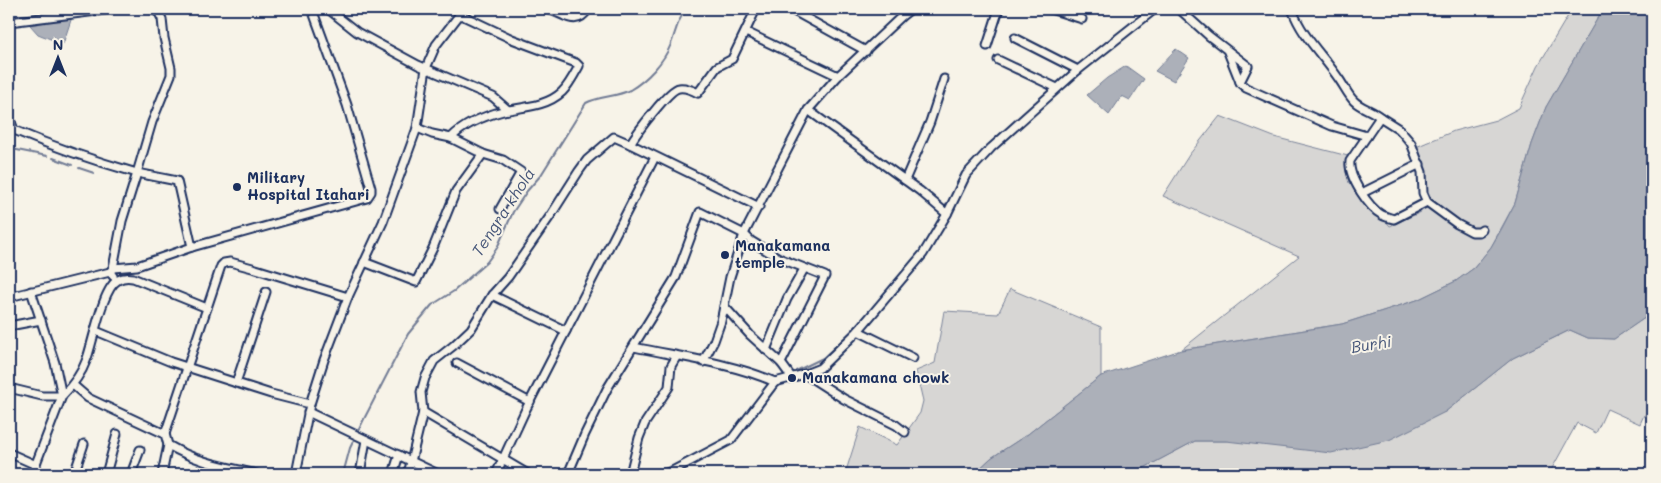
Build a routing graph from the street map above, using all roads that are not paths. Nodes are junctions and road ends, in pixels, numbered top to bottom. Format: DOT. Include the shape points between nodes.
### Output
graph roads {
  1 [pos="113,9"];
  2 [pos="152,9"];
  3 [pos="312,9"];
  4 [pos="328,9"];
  5 [pos="548,9"];
  6 [pos="588,9"];
  7 [pos="756,9"];
  8 [pos="790,9"];
  9 [pos="912,9"];
  10 [pos="999,9"];
  11 [pos="1050,9"];
  12 [pos="1155,9"];
  13 [pos="1179,9"];
  14 [pos="1292,9"];
  15 [pos="461,12"];
  16 [pos="1082,19"];
  17 [pos="9,22"];
  18 [pos="746,32"];
  19 [pos="1015,38"];
  20 [pos="987,46"];
  21 [pos="866,51"];
  22 [pos="1228,52"];
  23 [pos="998,60"];
  24 [pos="426,68"];
  25 [pos="1078,70"];
  26 [pos="838,76"];
  27 [pos="944,79"];
  28 [pos="1240,82"];
  29 [pos="1057,88"];
  30 [pos="508,110"];
  31 [pos="808,110"];
  32 [pos="9,116"];
  33 [pos="1380,117"];
  34 [pos="417,128"];
  35 [pos="1367,136"];
  36 [pos="451,138"];
  37 [pos="630,144"];
  38 [pos="483,154"];
  39 [pos="656,157"];
  40 [pos="1420,164"];
  41 [pos="137,173"];
  42 [pos="905,180"];
  43 [pos="1362,193"];
  44 [pos="1427,202"];
  45 [pos="758,207"];
  46 [pos="500,209"];
  47 [pos="947,214"];
  48 [pos="1482,230"];
  49 [pos="744,234"];
  50 [pos="192,247"];
  51 [pos="364,262"];
  52 [pos="804,269"];
  53 [pos="112,270"];
  54 [pos="116,280"];
  55 [pos="31,291"];
  56 [pos="266,292"];
  57 [pos="492,295"];
  58 [pos="9,297"];
  59 [pos="348,298"];
  60 [pos="724,306"];
  61 [pos="207,308"];
  62 [pos="42,320"];
  63 [pos="9,326"];
  64 [pos="96,331"];
  65 [pos="566,331"];
  66 [pos="858,331"];
  67 [pos="634,347"];
  68 [pos="766,350"];
  69 [pos="677,356"];
  70 [pos="913,358"];
  71 [pos="703,362"];
  72 [pos="458,363"];
  73 [pos="781,364"];
  74 [pos="188,367"];
  75 [pos="805,374"];
  76 [pos="792,378"];
  77 [pos="775,382"];
  78 [pos="236,383"];
  79 [pos="73,385"];
  80 [pos="11,389"];
  81 [pos="62,396"];
  82 [pos="9,397"];
  83 [pos="530,402"];
  84 [pos="310,404"];
  85 [pos="308,412"];
  86 [pos="423,412"];
  87 [pos="905,432"];
  88 [pos="117,434"];
  89 [pos="164,434"];
  90 [pos="366,440"];
  91 [pos="84,444"];
  92 [pos="168,444"];
  93 [pos="140,450"];
  94 [pos="9,452"];
  95 [pos="398,455"];
  96 [pos="502,460"];
  97 [pos="411,461"];
  98 [pos="36,465"];
  99 [pos="34,474"];
  100 [pos="74,474"];
  101 [pos="106,474"];
  102 [pos="132,474"];
  103 [pos="162,474"];
  104 [pos="257,474"];
  105 [pos="296,474"];
  106 [pos="360,474"];
  107 [pos="394,474"];
  108 [pos="408,474"];
  109 [pos="438,474"];
  110 [pos="496,474"];
  111 [pos="528,474"];
  112 [pos="568,474"];
  113 [pos="630,474"];
  114 [pos="664,474"];
  1 -- 17 [label="street"];
  2 -- 41 [label="street" via="162,19 171,75 152,122"];
  3 -- 50 [label="street" via="347,105 371,188 370,195 364,200"];
  4 -- 24 [label="street" via="357,32"];
  5 -- 6 [label="street" via="579,19"];
  7 -- 18 [label="street"];
  8 -- 21 [label="street"];
  9 -- 21 [label="street"];
  10 -- 20 [label="street"];
  11 -- 16 [label="street"];
  12 -- 25 [label="street"];
  13 -- 22 [label="street"];
  14 -- 33 [label="street" via="1302,31 1352,100"];
  15 -- 24 [label="street" via="436,45"];
  15 -- 30 [label="street" via="512,39 579,66 555,97 532,106"];
  18 -- 26 [label="street"];
  18 -- 37 [label="street" via="732,59 717,67 698,93 678,87 670,93"];
  19 -- 25 [label="street"];
  21 -- 26 [label="street"];
  22 -- 28 [label="street"];
  22 -- 28 [label="street" via="1248,66"];
  23 -- 29 [label="street"];
  24 -- 30 [label="street" via="493,97"];
  24 -- 34 [label="street"];
  25 -- 29 [label="street"];
  26 -- 31 [label="street"];
  27 -- 42 [label="street"];
  28 -- 35 [label="street" via="1246,88 1332,126"];
  29 -- 47 [label="street" via="966,175"];
  30 -- 36 [label="street" via="459,129"];
  31 -- 42 [label="street"];
  31 -- 45 [label="street"];
  32 -- 41 [label="street" via="14,130"];
  33 -- 35 [label="street"];
  33 -- 40 [label="street" via="1411,143"];
  34 -- 36 [label="street"];
  34 -- 51 [label="street" via="383,222"];
  35 -- 43 [label="street" via="1349,165 1354,182"];
  36 -- 38 [label="street"];
  37 -- 39 [label="street"];
  37 -- 57 [label="street" via="614,137 588,160 508,277"];
  38 -- 46 [label="street" via="503,160 521,172"];
  38 -- 51 [label="street" via="456,191 416,282"];
  39 -- 45 [label="street"];
  39 -- 65 [label="street"];
  40 -- 43 [label="street"];
  40 -- 44 [label="street"];
  41 -- 50 [label="street" via="176,181"];
  41 -- 53 [label="street" via="122,221"];
  42 -- 47 [label="street"];
  43 -- 44 [label="street" via="1375,210 1394,219"];
  44 -- 48 [label="street" via="1472,232"];
  45 -- 49 [label="street"];
  47 -- 66 [label="street" via="922,254"];
  49 -- 52 [label="street" via="770,253"];
  49 -- 60 [label="street"];
  49 -- 67 [label="street" via="700,212 676,277"];
  50 -- 53 [label="street" via="137,266"];
  51 -- 59 [label="street"];
  52 -- 68 [label="street"];
  52 -- 73 [label="street" via="825,276"];
  53 -- 54 [label="street"];
  53 -- 55 [label="street"];
  54 -- 61 [label="street" via="133,278"];
  54 -- 64 [label="street" via="99,313"];
  55 -- 58 [label="street"];
  55 -- 62 [label="street"];
  56 -- 78 [label="street"];
  57 -- 65 [label="street"];
  57 -- 86 [label="street" via="470,329 434,361 421,392"];
  59 -- 61 [label="street" via="230,262 221,266"];
  59 -- 84 [label="street"];
  60 -- 68 [label="street"];
  60 -- 71 [label="street" via="714,341"];
  61 -- 74 [label="street"];
  62 -- 63 [label="street"];
  62 -- 81 [label="street" via="56,363"];
  64 -- 74 [label="street"];
  64 -- 79 [label="street" via="86,362"];
  65 -- 83 [label="street"];
  66 -- 70 [label="street"];
  66 -- 75 [label="street" via="820,368"];
  67 -- 69 [label="street"];
  67 -- 112 [label="street" via="607,389"];
  68 -- 73 [label="street"];
  69 -- 71 [label="street"];
  69 -- 113 [label="street" via="671,366 669,387 644,423"];
  71 -- 77 [label="street"];
  72 -- 83 [label="street"];
  73 -- 76 [label="street"];
  74 -- 78 [label="street"];
  74 -- 89 [label="street"];
  75 -- 76 [label="street"];
  75 -- 87 [label="street"];
  76 -- 77 [label="street"];
  77 -- 114 [label="street" via="731,440"];
  78 -- 84 [label="street"];
  79 -- 81 [label="street"];
  79 -- 89 [label="street" via="88,398"];
  80 -- 81 [label="street" via="42,396"];
  80 -- 82 [label="street"];
  81 -- 98 [label="street"];
  83 -- 96 [label="street"];
  84 -- 85 [label="street"];
  85 -- 90 [label="street"];
  85 -- 105 [label="street"];
  86 -- 96 [label="street"];
  86 -- 97 [label="street"];
  88 -- 101 [label="street"];
  89 -- 92 [label="street"];
  90 -- 95 [label="street"];
  90 -- 106 [label="street"];
  91 -- 100 [label="street"];
  92 -- 103 [label="street"];
  92 -- 104 [label="street" via="220,467"];
  93 -- 102 [label="street"];
  94 -- 98 [label="street"];
  95 -- 97 [label="street"];
  95 -- 107 [label="street"];
  96 -- 110 [label="street"];
  96 -- 111 [label="street"];
  97 -- 108 [label="street"];
  97 -- 109 [label="street"];
  98 -- 99 [label="street"];
}
